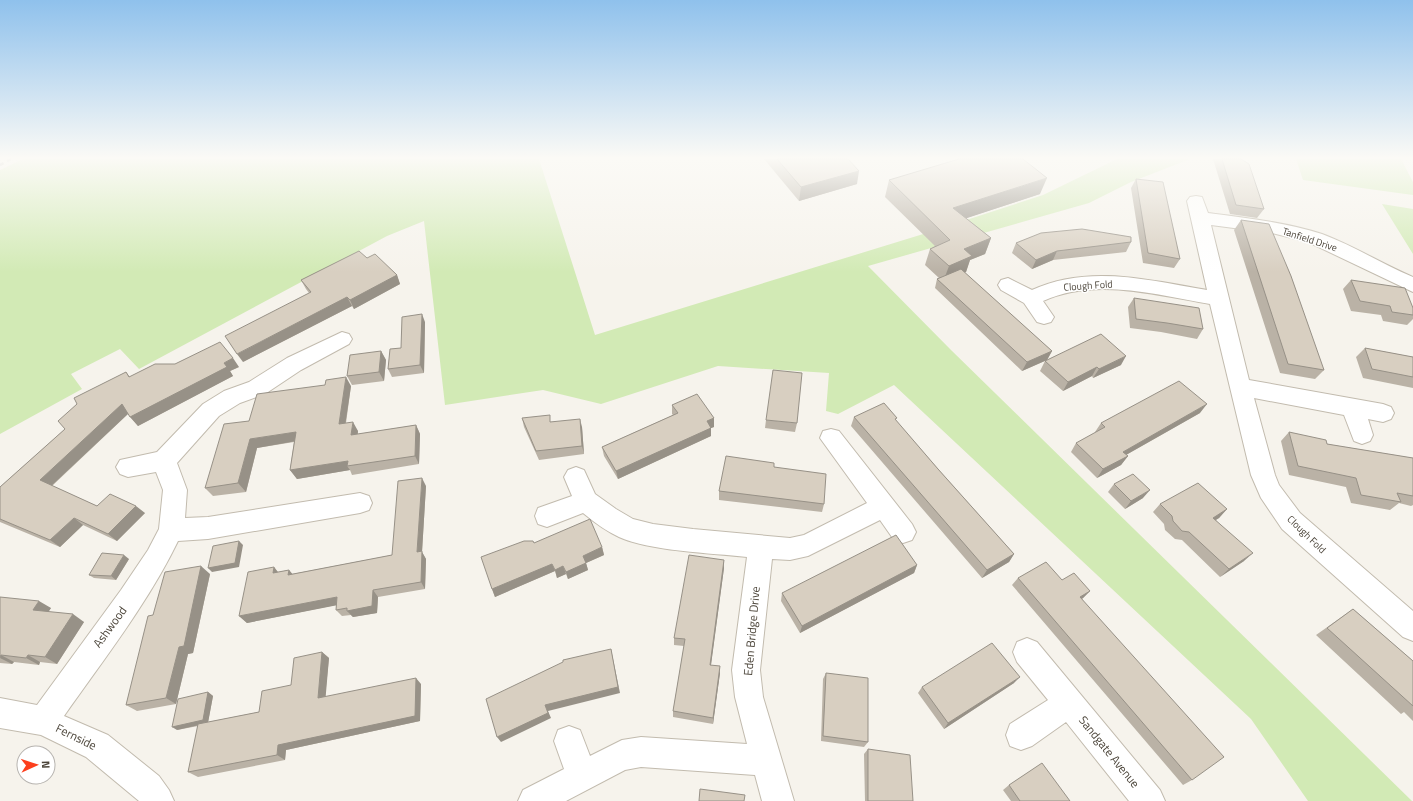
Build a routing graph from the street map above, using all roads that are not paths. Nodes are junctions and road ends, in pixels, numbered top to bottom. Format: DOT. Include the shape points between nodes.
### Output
graph roads {
  1 [pos="1197,209"];
  2 [pos="1008,285"];
  3 [pos="1413,285"];
  4 [pos="1031,298"];
  5 [pos="1218,298"];
  6 [pos="1044,317"];
  7 [pos="342,339"];
  8 [pos="1240,387"];
  9 [pos="1353,407"];
  10 [pos="1383,413"];
  11 [pos="1362,435"];
  12 [pos="831,438"];
  13 [pos="164,461"];
  14 [pos="128,467"];
  15 [pos="576,477"];
  16 [pos="586,501"];
  17 [pos="360,503"];
  18 [pos="882,507"];
  19 [pos="547,516"];
  20 [pos="172,530"];
  21 [pos="903,532"];
  22 [pos="761,547"];
  23 [pos="1413,628"];
  24 [pos="1027,652"];
  25 [pos="1069,703"];
  26 [pos="0,713"];
  27 [pos="43,721"];
  28 [pos="1021,735"];
  29 [pos="569,741"];
  30 [pos="768,761"];
  31 [pos="582,776"];
  32 [pos="158,801"];
  33 [pos="534,801"];
  34 [pos="778,801"];
  35 [pos="1149,801"];
  1 -- 3 [label="street, Tanfield Drive" via="1313,238"];
  1 -- 5 [label="street, Clough Fold"];
  2 -- 4 [label="street"];
  4 -- 5 [label="street, Clough Fold" via="1054,288 1098,282"];
  4 -- 6 [label="street"];
  5 -- 8 [label="street, Clough Fold"];
  7 -- 13 [label="street" via="316,361 232,397 212,410"];
  8 -- 9 [label="street"];
  8 -- 23 [label="street, Clough Fold" via="1263,475 1270,491 1291,521"];
  9 -- 10 [label="street"];
  9 -- 11 [label="street"];
  12 -- 18 [label="street"];
  13 -- 14 [label="street"];
  13 -- 20 [label="street, Ashwood" via="175,490"];
  15 -- 16 [label="street"];
  16 -- 19 [label="street"];
  16 -- 22 [label="street" via="628,529 686,540"];
  17 -- 20 [label="street" via="208,528"];
  18 -- 21 [label="street"];
  18 -- 22 [label="street" via="808,545 790,549"];
  20 -- 27 [label="street, Ashwood" via="130,599"];
  22 -- 30 [label="street, Eden Bridge Drive" via="746,670 749,697"];
  24 -- 25 [label="street, Sandgate Avenue"];
  25 -- 28 [label="street"];
  25 -- 35 [label="street, Sandgate Avenue"];
  26 -- 27 [label="street, Fernside"];
  27 -- 32 [label="street, Fernside" via="97,746 148,787"];
  29 -- 31 [label="street"];
  30 -- 31 [label="street" via="641,752 622,756"];
  30 -- 34 [label="street, Eden Bridge Drive"];
  31 -- 33 [label="street"];
}
